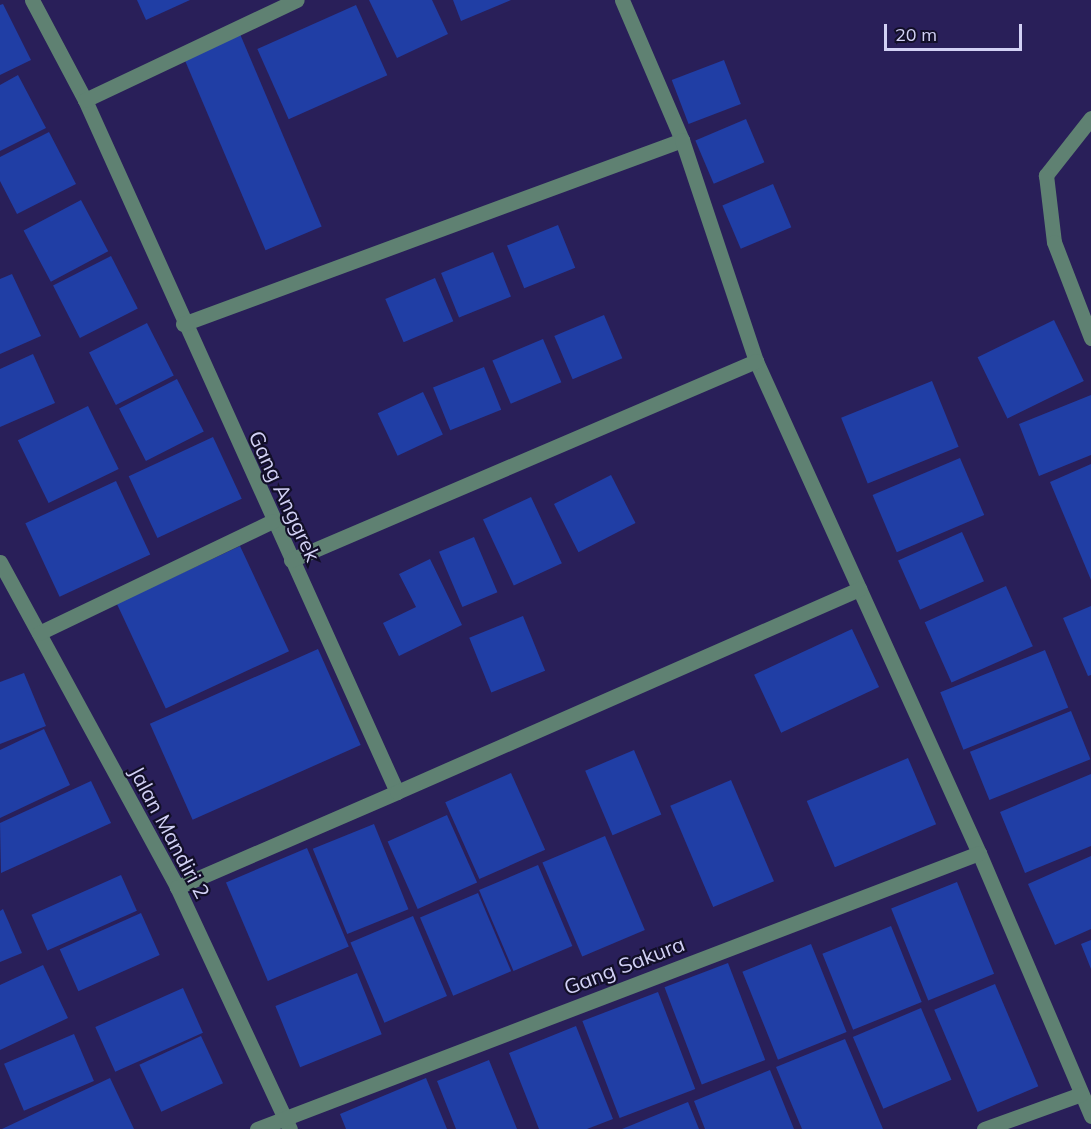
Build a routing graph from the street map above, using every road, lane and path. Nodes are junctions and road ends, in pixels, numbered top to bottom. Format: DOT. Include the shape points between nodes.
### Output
graph roads {
  1 [pos="32,0"];
  2 [pos="297,0"];
  3 [pos="622,0"];
  4 [pos="85,100"];
  5 [pos="1091,117"];
  6 [pos="682,140"];
  7 [pos="183,324"];
  8 [pos="1091,338"];
  9 [pos="756,361"];
  10 [pos="273,522"];
  11 [pos="291,560"];
  12 [pos="0,562"];
  13 [pos="859,589"];
  14 [pos="39,633"];
  15 [pos="397,792"];
  16 [pos="979,853"];
  17 [pos="177,886"];
  18 [pos="1081,1094"];
  19 [pos="1091,1116"];
  20 [pos="287,1122"];
  21 [pos="257,1129"];
  22 [pos="984,1129"];
  1 -- 4 [label="street, Gang Anggrek"];
  2 -- 4 [label="street"];
  3 -- 6 [label="street"];
  4 -- 7 [label="street, Gang Anggrek"];
  5 -- 8 [label="street" via="1046,175 1054,242"];
  6 -- 7 [label="street"];
  6 -- 9 [label="street"];
  7 -- 10 [label="street, Gang Anggrek"];
  9 -- 11 [label="street"];
  9 -- 13 [label="street"];
  10 -- 11 [label="street, Gang Anggrek"];
  10 -- 14 [label="street"];
  11 -- 15 [label="street, Gang Anggrek"];
  12 -- 14 [label="street, Jalan Mandiri 2"];
  13 -- 15 [label="street"];
  13 -- 16 [label="street"];
  14 -- 17 [label="street, Jalan Mandiri 2"];
  15 -- 17 [label="street"];
  16 -- 18 [label="street"];
  16 -- 20 [label="street, Gang Sakura"];
  17 -- 20 [label="street, Jalan Mandiri 2"];
  18 -- 19 [label="street"];
  18 -- 22 [label="street"];
  20 -- 21 [label="street, Gang Sakura"];
}
